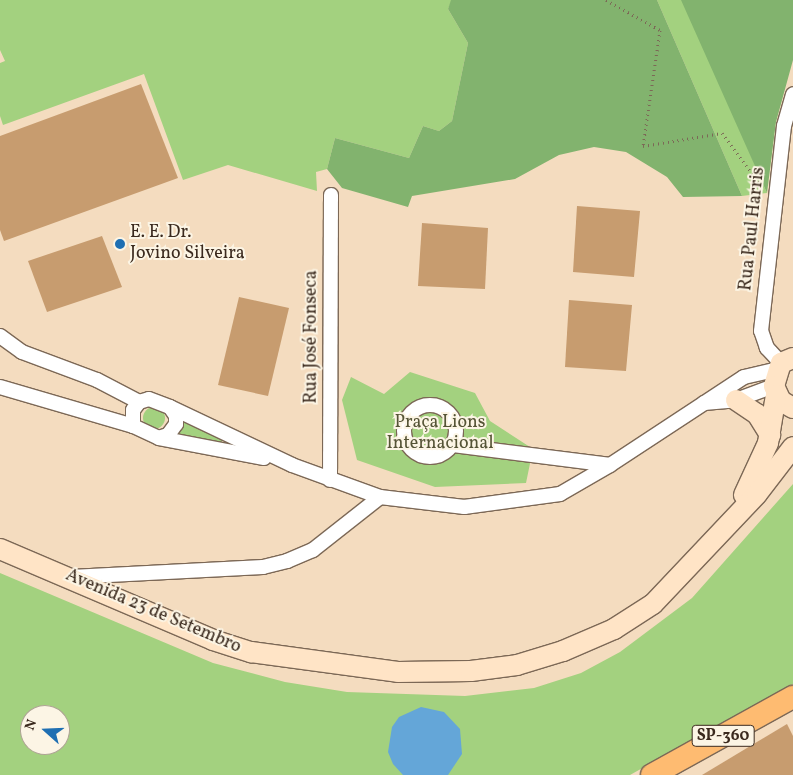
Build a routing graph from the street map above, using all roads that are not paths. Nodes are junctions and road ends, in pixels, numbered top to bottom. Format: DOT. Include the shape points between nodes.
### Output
graph roads {
  1 [pos="793,94"];
  2 [pos="331,195"];
  3 [pos="0,336"];
  4 [pos="780,374"];
  5 [pos="0,387"];
  6 [pos="736,400"];
  7 [pos="139,402"];
  8 [pos="703,403"];
  9 [pos="170,407"];
  10 [pos="793,408"];
  11 [pos="133,426"];
  12 [pos="770,435"];
  13 [pos="159,438"];
  14 [pos="452,445"];
  15 [pos="793,447"];
  16 [pos="292,465"];
  17 [pos="610,466"];
  18 [pos="330,480"];
  19 [pos="380,497"];
  20 [pos="735,516"];
  21 [pos="0,549"];
  22 [pos="68,577"];
  23 [pos="793,697"];
  24 [pos="652,775"];
  1 -- 4 [label="street, Rua Paul Harris" via="784,126 761,331"];
  2 -- 18 [label="street, Rua José Fonseca"];
  3 -- 7 [label="street" via="22,352 97,380"];
  4 -- 6 [label="street"];
  4 -- 8 [label="street" via="744,376"];
  4 -- 10 [label="street"];
  4 -- 12 [label="street"];
  5 -- 11 [label="street"];
  6 -- 8 [label="street"];
  6 -- 12 [label="street" via="757,414"];
  7 -- 9 [label="street" via="149,399"];
  7 -- 11 [label="street" via="133,410"];
  8 -- 17 [label="street"];
  9 -- 13 [label="street" via="176,416 176,424 168,435"];
  9 -- 16 [label="street"];
  11 -- 13 [label="street"];
  12 -- 20 [label="street"];
  13 -- 16 [label="street"];
  14 -- 17 [label="street"];
  15 -- 20 [label="street, Avenida 23 de Setembro" via="757,494"];
  16 -- 18 [label="street"];
  17 -- 19 [label="street" via="560,494 500,504 464,507"];
  18 -- 19 [label="street"];
  19 -- 22 [label="street" via="312,550 287,562 263,568"];
  20 -- 22 [label="street, Avenida 23 de Setembro" via="653,604 614,629 563,651 517,665 471,672 398,672 251,652 212,640"];
  21 -- 22 [label="street, Avenida 23 de Setembro"];
  23 -- 24 [label="main road, SP-360"];
}
